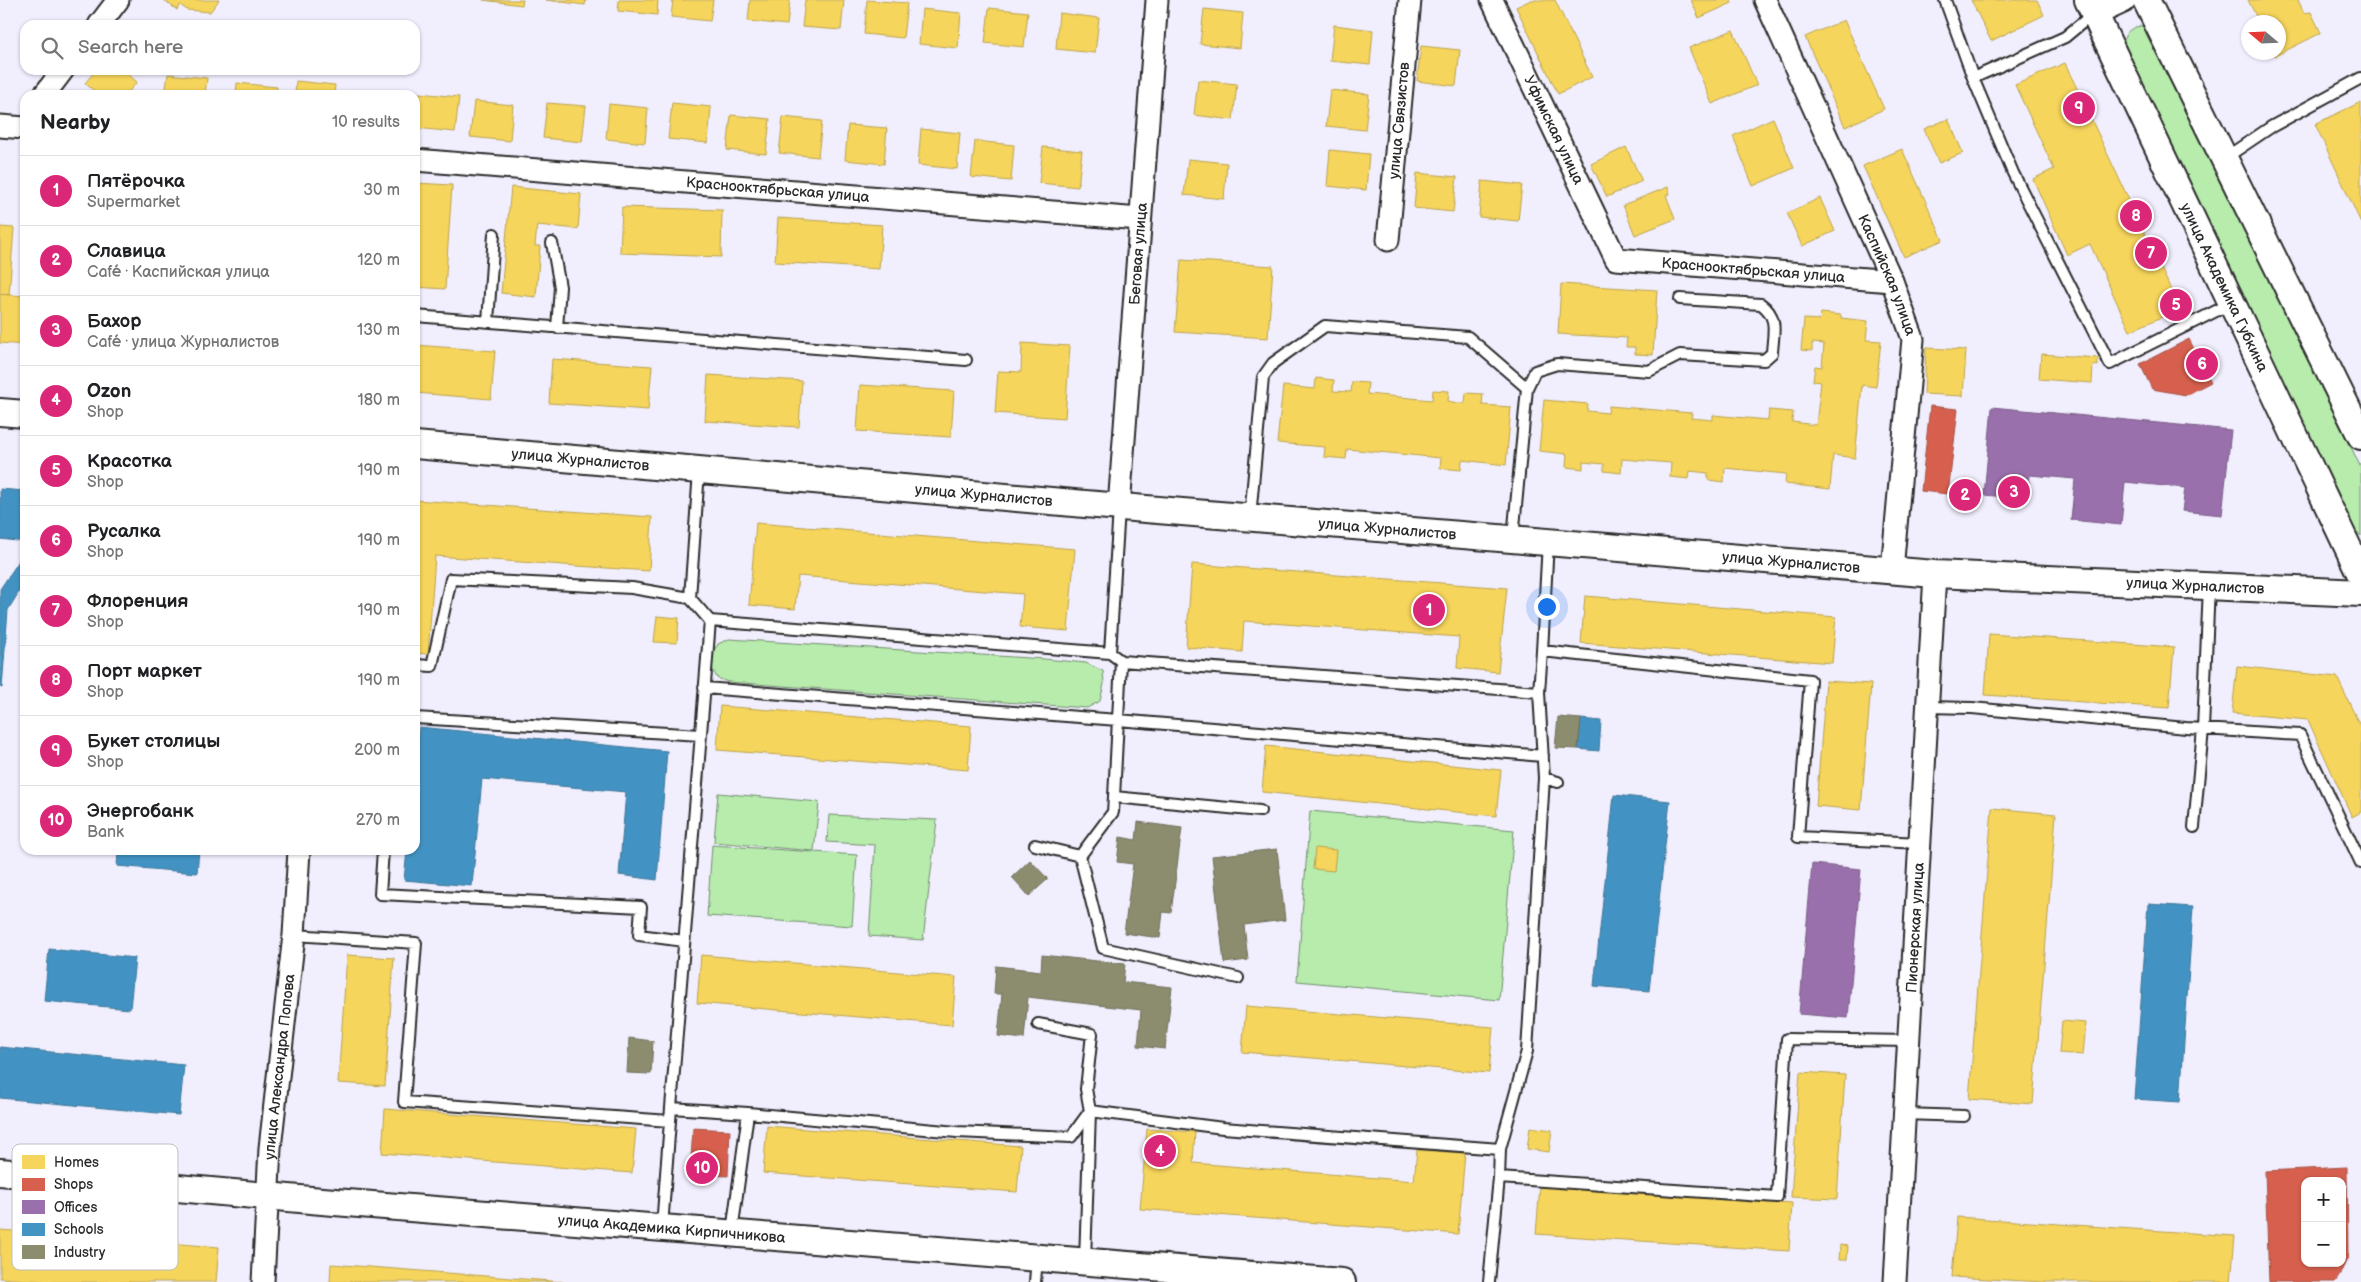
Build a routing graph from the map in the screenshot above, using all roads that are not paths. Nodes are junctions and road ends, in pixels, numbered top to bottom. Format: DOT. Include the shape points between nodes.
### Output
graph roads {
  1 [pos="118,0"];
  2 [pos="1157,0"];
  3 [pos="1410,0"];
  4 [pos="1492,0"];
  5 [pos="1765,0"];
  6 [pos="1945,0"];
  7 [pos="2122,0"];
  8 [pos="2146,0"];
  9 [pos="2091,7"];
  10 [pos="103,20"];
  11 [pos="59,75"];
  12 [pos="1973,78"];
  13 [pos="2361,78"];
  14 [pos="48,90"];
  15 [pos="2225,158"];
  16 [pos="420,160"];
  17 [pos="1140,219"];
  18 [pos="494,234"];
  19 [pos="1388,240"];
  20 [pos="552,244"];
  21 [pos="1616,258"];
  22 [pos="1892,281"];
  23 [pos="1680,299"];
  24 [pos="2232,303"];
  25 [pos="420,316"];
  26 [pos="488,322"];
  27 [pos="557,328"];
  28 [pos="966,360"];
  29 [pos="1527,388"];
  30 [pos="0,412"];
  31 [pos="20,414"];
  32 [pos="2361,436"];
  33 [pos="420,445"];
  34 [pos="700,470"];
  35 [pos="1119,507"];
  36 [pos="1250,517"];
  37 [pos="1513,539"];
  38 [pos="1548,542"];
  39 [pos="1892,570"];
  40 [pos="1935,574"];
  41 [pos="2361,575"];
  42 [pos="2209,586"];
  43 [pos="2361,593"];
  44 [pos="690,598"];
  45 [pos="710,621"];
  46 [pos="1542,651"];
  47 [pos="1110,653"];
  48 [pos="1120,661"];
  49 [pos="420,665"];
  50 [pos="704,688"];
  51 [pos="1538,692"];
  52 [pos="1927,707"];
  53 [pos="420,718"];
  54 [pos="1118,720"];
  55 [pos="2203,729"];
  56 [pos="701,735"];
  57 [pos="1543,756"];
  58 [pos="1544,778"];
  59 [pos="1558,782"];
  60 [pos="1114,797"];
  61 [pos="1260,811"];
  62 [pos="2194,827"];
  63 [pos="1920,843"];
  64 [pos="1035,845"];
  65 [pos="299,855"];
  66 [pos="383,855"];
  67 [pos="1080,856"];
  68 [pos="2360,859"];
  69 [pos="294,935"];
  70 [pos="684,941"];
  71 [pos="1238,978"];
  72 [pos="1038,1024"];
  73 [pos="1909,1041"];
  74 [pos="671,1108"];
  75 [pos="1090,1111"];
  76 [pos="748,1113"];
  77 [pos="1904,1114"];
  78 [pos="1964,1116"];
  79 [pos="670,1121"];
  80 [pos="1500,1149"];
  81 [pos="1499,1178"];
  82 [pos="178,1188"];
  83 [pos="267,1196"];
  84 [pos="662,1227"];
  85 [pos="732,1233"];
  86 [pos="1085,1261"];
  87 [pos="1036,1270"];
  88 [pos="262,1282"];
  89 [pos="1342,1282"];
  90 [pos="1488,1282"];
  91 [pos="1895,1282"];
  1 -- 10 [label="street"];
  2 -- 17 [label="street, Беговая улица"];
  3 -- 19 [label="street, улица Связистов"];
  4 -- 21 [label="street, Уфимская улица"];
  5 -- 22 [label="street, Каспийская улица"];
  6 -- 12 [label="lane"];
  7 -- 9 [label="street"];
  8 -- 15 [label="street"];
  9 -- 12 [label="lane" via="2065,37"];
  9 -- 24 [label="street, улица Академика Губкина"];
  11 -- 14 [label="street"];
  12 -- 24 [label="lane" via="2013,173 2110,364"];
  13 -- 15 [label="lane" via="2271,127"];
  15 -- 32 [label="street"];
  16 -- 17 [label="street, Краснооктябрьская улица"];
  17 -- 35 [label="street, Беговая улица"];
  18 -- 26 [label="lane"];
  20 -- 27 [label="lane" via="560,287"];
  21 -- 22 [label="street, Краснооктябрьская улица"];
  22 -- 39 [label="street, Каспийская улица" via="1913,339"];
  23 -- 29 [label="lane" via="1761,304 1770,310 1774,322 1772,353 1764,360 1680,354 1649,371 1556,364 1535,371"];
  24 -- 41 [label="street, улица Академика Губкина"];
  25 -- 26 [label="lane"];
  26 -- 27 [label="lane"];
  27 -- 28 [label="lane"];
  29 -- 36 [label="lane" via="1468,338 1325,326 1273,363 1263,377"];
  29 -- 37 [label="lane"];
  30 -- 31 [label="street"];
  33 -- 34 [label="street, улица Журналистов"];
  34 -- 35 [label="street, улица Журналистов"];
  34 -- 44 [label="lane"];
  35 -- 36 [label="street, улица Журналистов"];
  35 -- 47 [label="lane"];
  36 -- 37 [label="street, улица Журналистов"];
  37 -- 38 [label="street, улица Журналистов"];
  38 -- 39 [label="street, улица Журналистов"];
  38 -- 46 [label="lane"];
  39 -- 40 [label="street, улица Журналистов"];
  40 -- 42 [label="street, улица Журналистов"];
  40 -- 52 [label="street, Пионерская улица"];
  42 -- 43 [label="street, улица Журналистов"];
  42 -- 55 [label="lane"];
  44 -- 45 [label="lane"];
  44 -- 49 [label="lane" via="632,588 451,579 432,666"];
  45 -- 47 [label="lane"];
  45 -- 50 [label="lane"];
  46 -- 51 [label="lane"];
  46 -- 63 [label="lane" via="1810,680 1798,837"];
  47 -- 48 [label="lane"];
  48 -- 51 [label="lane"];
  48 -- 54 [label="lane"];
  50 -- 54 [label="lane"];
  50 -- 56 [label="lane"];
  51 -- 57 [label="lane"];
  52 -- 55 [label="lane" via="1972,708"];
  52 -- 63 [label="street, Пионерская улица"];
  53 -- 56 [label="lane"];
  54 -- 57 [label="lane"];
  54 -- 60 [label="lane"];
  55 -- 62 [label="lane"];
  55 -- 68 [label="lane" via="2300,735"];
  56 -- 70 [label="lane"];
  57 -- 58 [label="lane"];
  58 -- 59 [label="lane"];
  58 -- 80 [label="lane" via="1527,1051"];
  60 -- 61 [label="lane"];
  60 -- 67 [label="lane" via="1113,812"];
  63 -- 73 [label="street, Пионерская улица"];
  64 -- 67 [label="lane"];
  65 -- 69 [label="street, улица Александра Попова"];
  66 -- 70 [label="lane" via="380,894 641,907 639,935"];
  67 -- 71 [label="lane" via="1103,948"];
  69 -- 79 [label="lane" via="416,943 404,1102"];
  69 -- 83 [label="street, улица Александра Попова"];
  70 -- 74 [label="lane"];
  72 -- 75 [label="lane" via="1092,1034 1086,1089"];
  73 -- 77 [label="street, Пионерская улица"];
  73 -- 81 [label="lane" via="1787,1039 1777,1197"];
  74 -- 76 [label="lane"];
  74 -- 79 [label="lane"];
  75 -- 76 [label="lane" via="1071,1138 957,1132"];
  75 -- 80 [label="lane" via="1223,1128"];
  75 -- 86 [label="lane"];
  76 -- 85 [label="lane"];
  77 -- 78 [label="lane"];
  77 -- 91 [label="street, Пионерская улица"];
  79 -- 84 [label="lane"];
  80 -- 81 [label="lane"];
  81 -- 90 [label="lane"];
  82 -- 83 [label="street, улица Академика Кирпичникова"];
  83 -- 84 [label="street, улица Академика Кирпичникова"];
  83 -- 88 [label="street, улица Александра Попова"];
  84 -- 85 [label="street, улица Академика Кирпичникова"];
  85 -- 87 [label="street, улица Академика Кирпичникова"];
  86 -- 87 [label="street, улица Академика Кирпичникова"];
  86 -- 89 [label="street, улица Академика Кирпичникова"];
}
